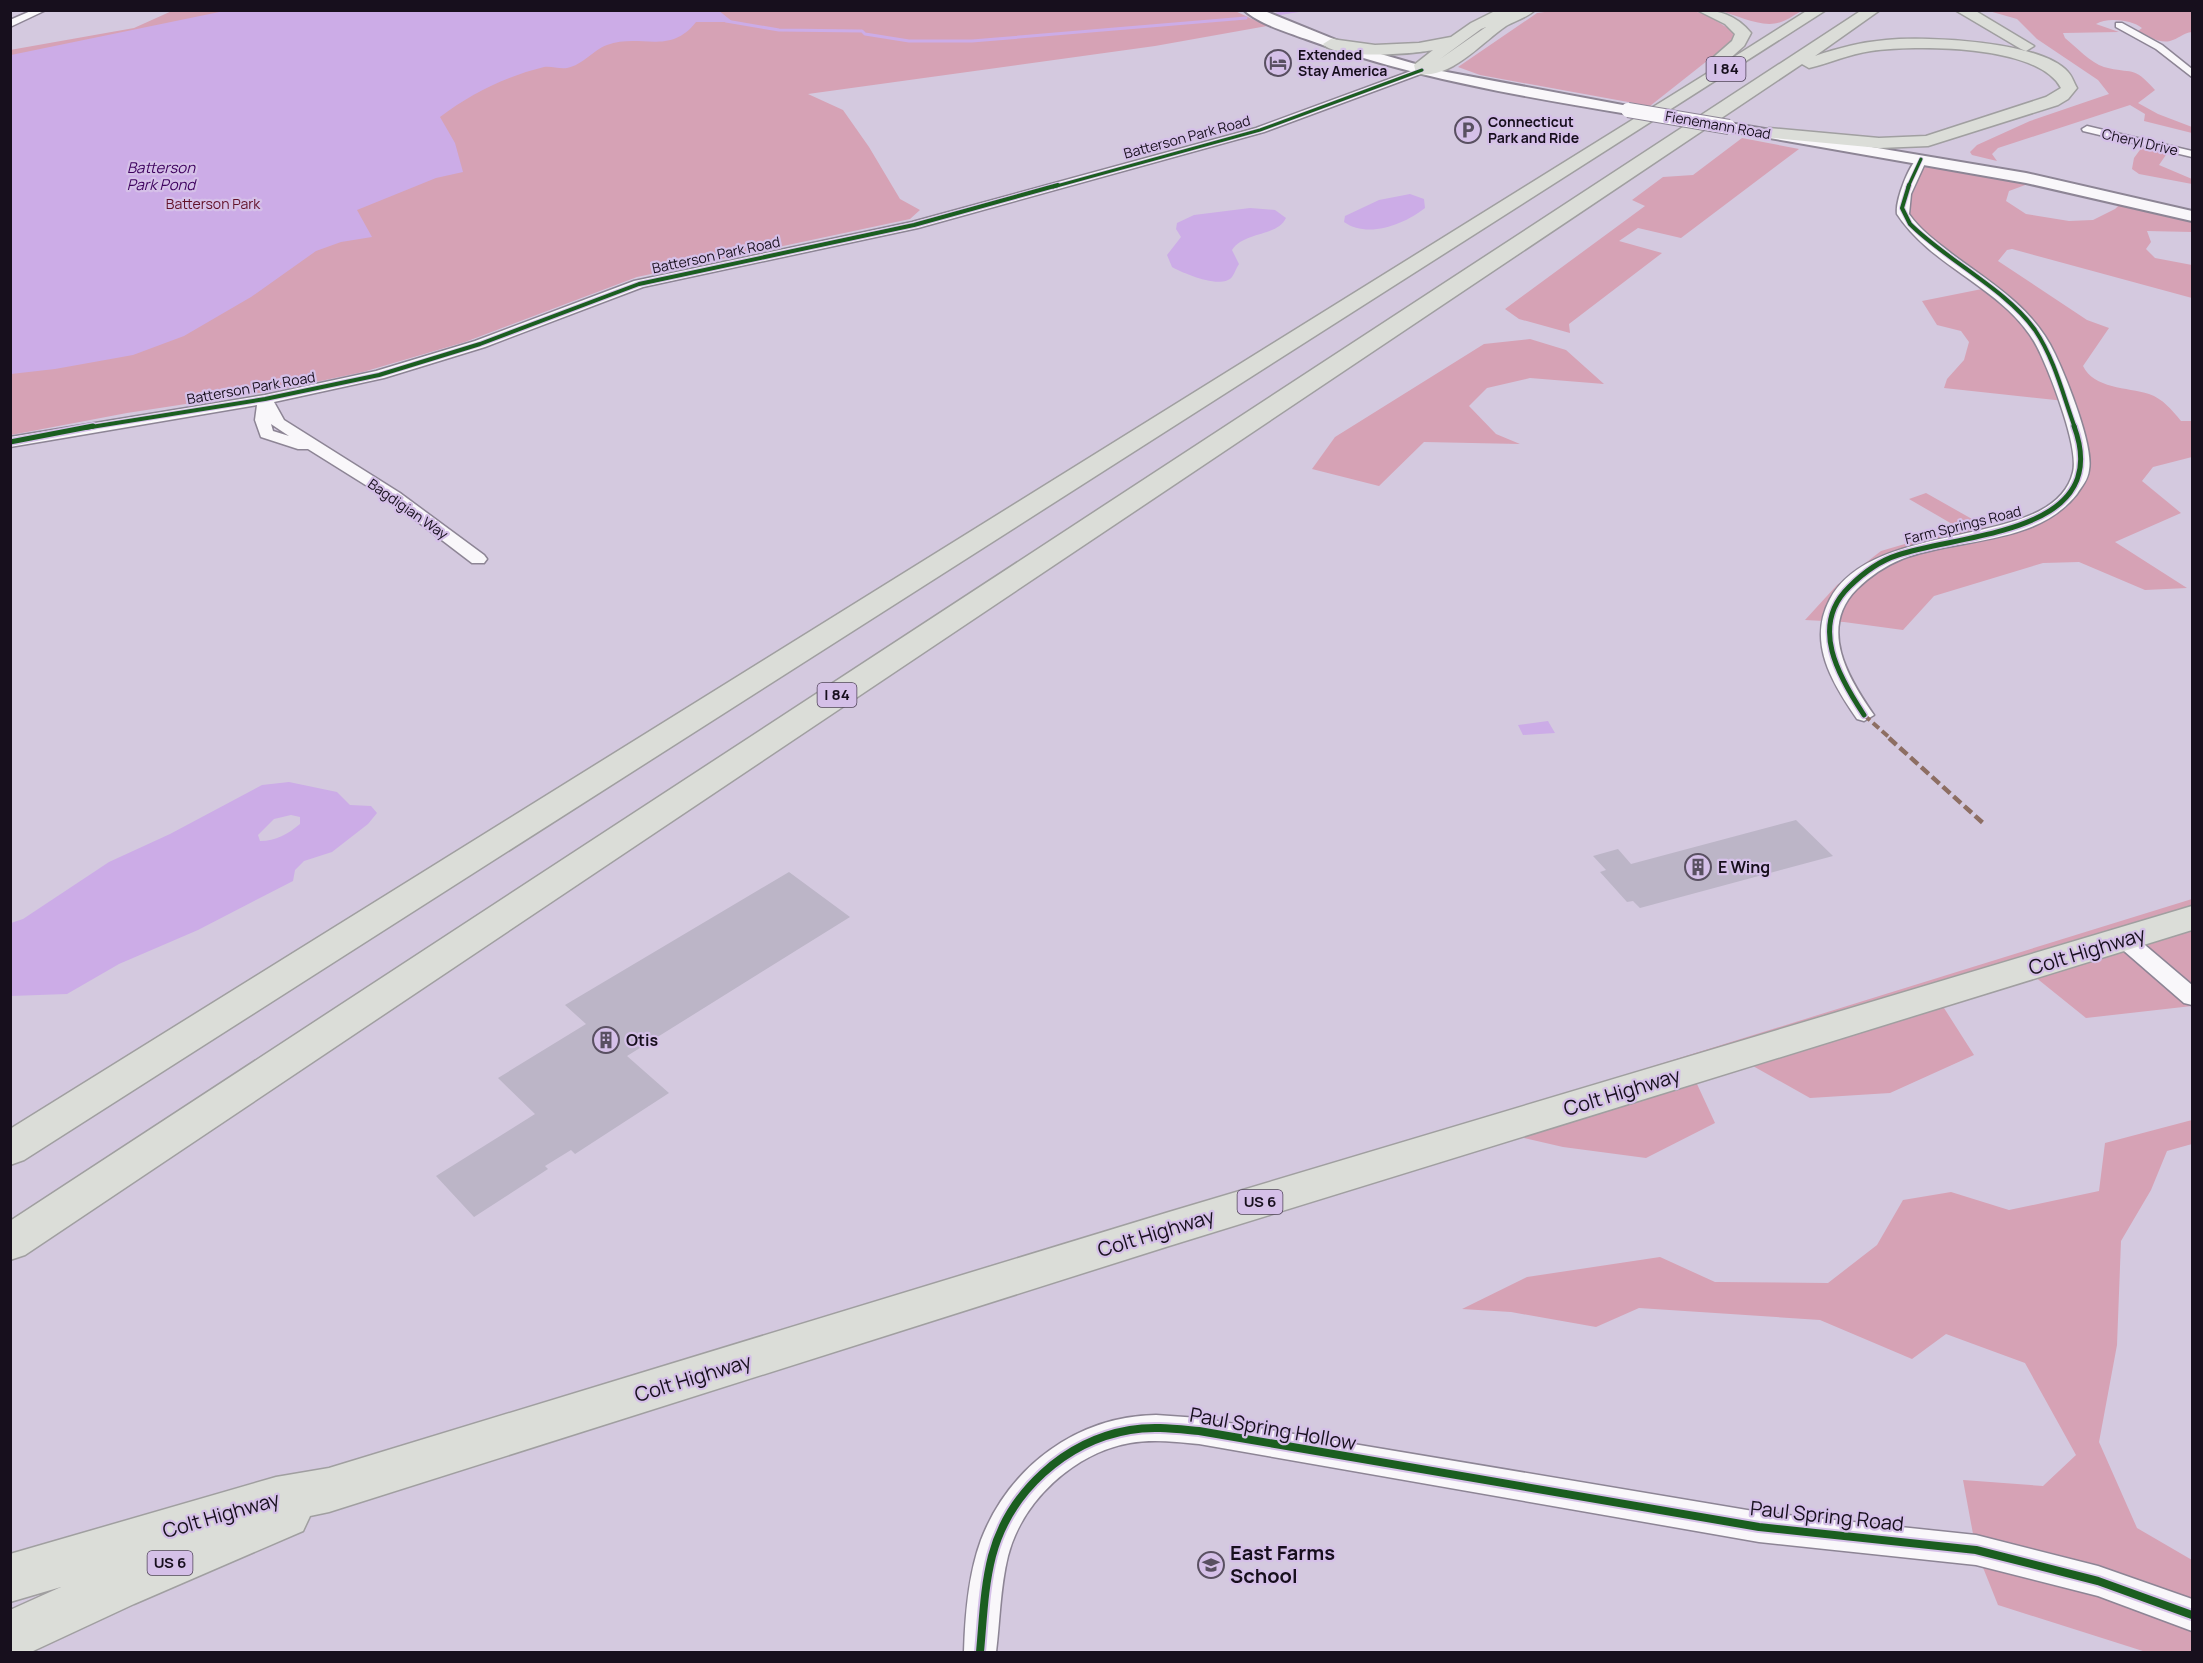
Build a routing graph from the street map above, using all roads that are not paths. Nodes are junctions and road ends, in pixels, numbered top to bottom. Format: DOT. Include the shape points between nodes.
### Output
graph roads {
  1 [pos="42,10"];
  2 [pos="1250,10"];
  3 [pos="1510,10"];
  4 [pos="1528,10"];
  5 [pos="1704,10"];
  6 [pos="1819,10"];
  7 [pos="1873,10"];
  8 [pos="1962,10"];
  9 [pos="10,24"];
  10 [pos="2119,25"];
  11 [pos="1458,38"];
  12 [pos="1331,44"];
  13 [pos="2177,60"];
  14 [pos="2193,61"];
  15 [pos="1422,70"];
  16 [pos="2193,74"];
  17 [pos="1751,91"];
  18 [pos="1631,119"];
  19 [pos="2087,129"];
  20 [pos="1769,134"];
  21 [pos="1937,142"];
  22 [pos="2193,154"];
  23 [pos="1921,159"];
  24 [pos="2193,216"];
  25 [pos="266,399"];
  26 [pos="10,442"];
  27 [pos="478,559"];
  28 [pos="1864,715"];
  29 [pos="2193,918"];
  30 [pos="2124,939"];
  31 [pos="2193,997"];
  32 [pos="10,1149"];
  33 [pos="10,1243"];
  34 [pos="1452,1476"];
  35 [pos="329,1490"];
  36 [pos="10,1578"];
  37 [pos="2193,1615"];
  38 [pos="10,1636"];
  39 [pos="980,1653"];
  1 -- 9 [label="street"];
  2 -- 12 [label="main road, Fienemann Road"];
  3 -- 11 [label="highway"];
  4 -- 15 [label="highway" via="1502,21 1442,66"];
  5 -- 18 [label="highway" via="1734,23 1743,31 1743,38"];
  6 -- 18 [label="highway, I 84"];
  7 -- 17 [label="highway, I 84"];
  8 -- 21 [label="highway" via="2069,70 2084,90 2068,102 1953,143"];
  10 -- 13 [label="street"];
  11 -- 12 [label="highway" via="1427,49 1399,52"];
  11 -- 15 [label="highway" via="1422,64"];
  12 -- 15 [label="main road, Fienemann Road"];
  13 -- 14 [label="street"];
  13 -- 16 [label="street"];
  15 -- 18 [label="main road, Fienemann Road"];
  15 -- 25 [label="street, Batterson Park Road" via="1302,117 1234,138 888,232 639,284 427,362"];
  17 -- 21 [label="highway" via="1835,54 1913,42 2012,54 2052,68 2068,83 2068,91 2058,98"];
  17 -- 33 [label="highway, I 84"];
  18 -- 20 [label="main road, Fienemann Road, bridge"];
  18 -- 32 [label="highway, I 84"];
  19 -- 22 [label="street, Cheryl Drive"];
  20 -- 21 [label="highway" via="1879,143"];
  20 -- 23 [label="main road, Fienemann Road"];
  21 -- 23 [label="highway"];
  23 -- 24 [label="main road, Fienemann Road" via="2063,185"];
  23 -- 28 [label="street, Farm Springs Road" via="1903,203 1904,217 1919,234 2004,298 2035,330 2050,358 2080,446 2083,468 2066,498 2045,514 2014,526 1891,556 1850,582 1830,616 1829,645 1844,685"];
  25 -- 26 [label="street, Batterson Park Road"];
  25 -- 27 [label="street, Bagdigian Way" via="266,434 335,461 394,496"];
  29 -- 30 [label="highway, Colt Highway / US 6"];
  30 -- 31 [label="street"];
  30 -- 35 [label="highway, Colt Highway / US 6" via="1169,1228"];
  34 -- 37 [label="street, Paul Spring Road" via="1760,1527 1976,1550 2098,1581"];
  34 -- 39 [label="street, Paul Spring Hollow" via="1198,1431 1148,1428 1095,1439 1066,1455 1039,1478 1002,1527 985,1593"];
  35 -- 36 [label="highway, Colt Highway / US 6" via="276,1499"];
  35 -- 38 [label="highway, Colt Highway / US 6" via="282,1516"];
}
